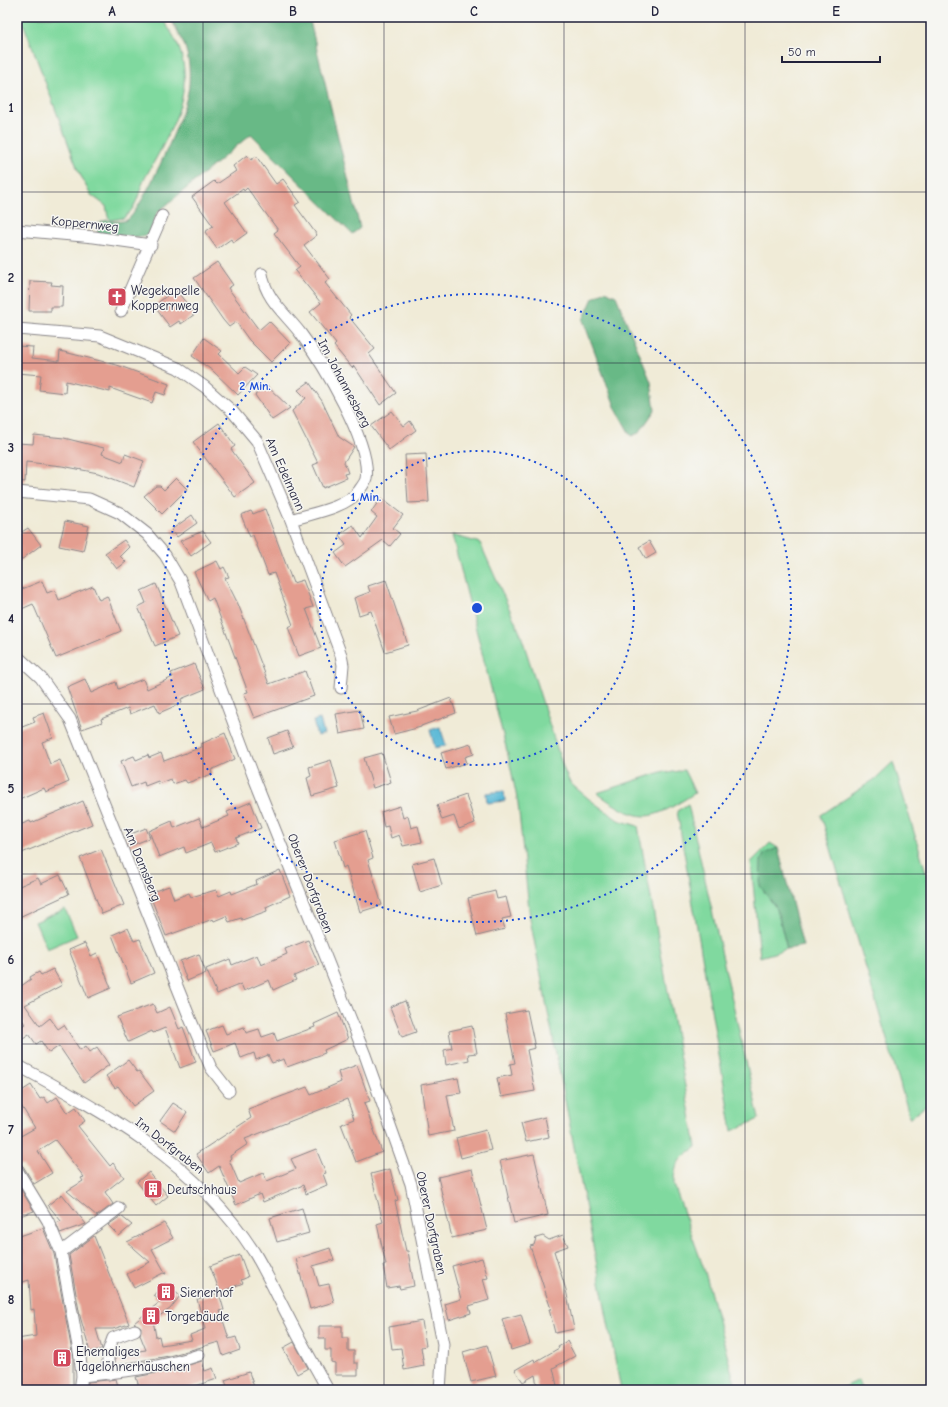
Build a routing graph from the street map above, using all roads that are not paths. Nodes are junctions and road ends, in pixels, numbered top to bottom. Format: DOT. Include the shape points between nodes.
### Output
graph roads {
  1 [pos="162,216"];
  2 [pos="17,230"];
  3 [pos="151,244"];
  4 [pos="262,274"];
  5 [pos="121,311"];
  6 [pos="17,329"];
  7 [pos="17,492"];
  8 [pos="291,520"];
  9 [pos="17,656"];
  10 [pos="341,688"];
  11 [pos="17,1065"];
  12 [pos="229,1091"];
  13 [pos="17,1170"];
  14 [pos="119,1208"];
  15 [pos="61,1252"];
  16 [pos="135,1330"];
  17 [pos="199,1355"];
  18 [pos="108,1374"];
  19 [pos="82,1376"];
  20 [pos="80,1390"];
  21 [pos="328,1390"];
  22 [pos="440,1390"];
  1 -- 3 [label="street"];
  2 -- 3 [label="street, Koppernweg"];
  3 -- 5 [label="street"];
  4 -- 8 [label="street, Im Johannesberg" via="272,300 314,352 355,428 364,457 366,480 357,493 340,504"];
  6 -- 8 [label="street, Am Edelmann" via="100,336 178,368 232,411 257,442"];
  7 -- 22 [label="street, Oberer Dorfgraben" via="89,500 120,513 147,534 165,555 180,582 252,775 365,1055 411,1184 443,1344"];
  8 -- 10 [label="street, Am Edelmann" via="341,655"];
  9 -- 12 [label="street, Am Damsberg" via="41,678 70,720 211,1068"];
  11 -- 21 [label="street, Im Dorfgraben" via="124,1126 165,1155 221,1208 254,1252"];
  13 -- 15 [label="street" via="48,1221"];
  14 -- 15 [label="street"];
  15 -- 19 [label="street"];
  16 -- 18 [label="street" via="113,1338 108,1352"];
  17 -- 18 [label="street" via="180,1362"];
  18 -- 19 [label="street"];
  19 -- 20 [label="street"];
}
